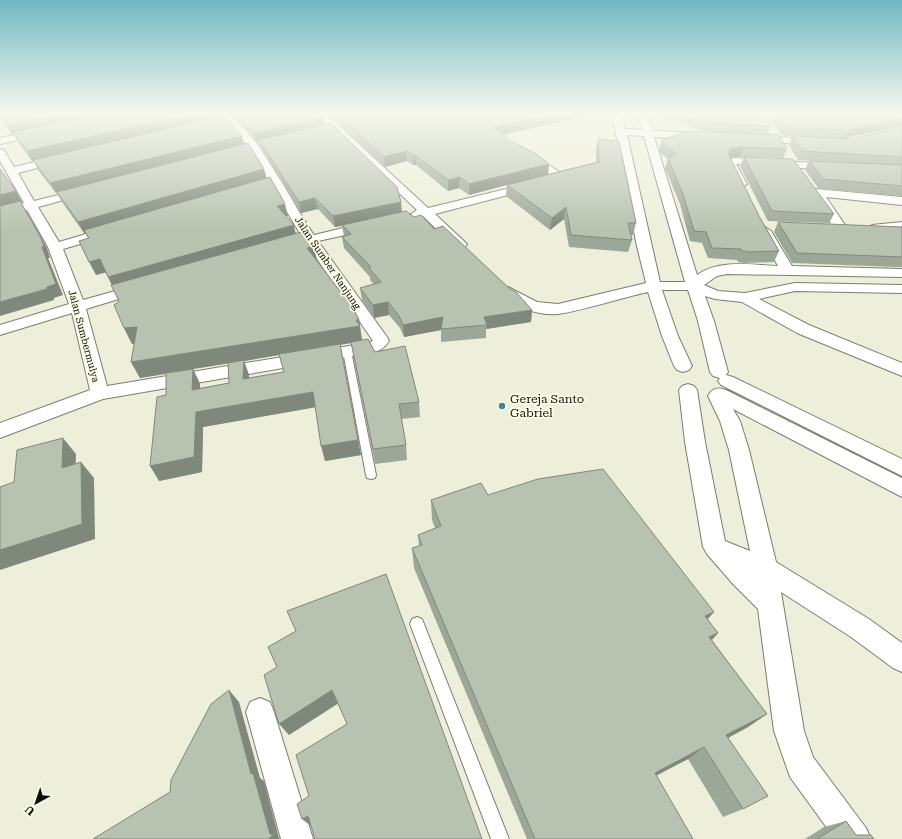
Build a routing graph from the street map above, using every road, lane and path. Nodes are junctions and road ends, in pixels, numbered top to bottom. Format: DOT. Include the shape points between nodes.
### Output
graph roads {
  1 [pos="0,152"];
  2 [pos="256,152"];
  3 [pos="360,152"];
  4 [pos="524,152"];
  5 [pos="625,152"];
  6 [pos="664,152"];
  7 [pos="786,152"];
  8 [pos="73,156"];
  9 [pos="794,165"];
  10 [pos="840,167"];
  11 [pos="11,171"];
  12 [pos="276,182"];
  13 [pos="96,188"];
  14 [pos="261,188"];
  15 [pos="816,193"];
  16 [pos="747,196"];
  17 [pos="902,201"];
  18 [pos="32,205"];
  19 [pos="0,213"];
  20 [pos="426,213"];
  21 [pos="402,218"];
  22 [pos="379,223"];
  23 [pos="902,226"];
  24 [pos="124,227"];
  25 [pos="778,227"];
  26 [pos="825,228"];
  27 [pos="841,228"];
  28 [pos="309,239"];
  29 [pos="287,245"];
  30 [pos="55,247"];
  31 [pos="471,255"];
  32 [pos="787,270"];
  33 [pos="902,273"];
  34 [pos="500,282"];
  35 [pos="153,284"];
  36 [pos="654,286"];
  37 [pos="694,286"];
  38 [pos="901,290"];
  39 [pos="745,298"];
  40 [pos="78,307"];
  41 [pos="787,319"];
  42 [pos="0,330"];
  43 [pos="347,352"];
  44 [pos="902,358"];
  45 [pos="683,366"];
  46 [pos="902,370"];
  47 [pos="721,386"];
  48 [pos="688,390"];
  49 [pos="100,393"];
  50 [pos="0,431"];
  51 [pos="902,468"];
  52 [pos="371,474"];
  53 [pos="902,488"];
  54 [pos="715,547"];
  55 [pos="766,569"];
  56 [pos="770,603"];
  57 [pos="417,624"];
  58 [pos="902,659"];
  59 [pos="260,712"];
  60 [pos="297,839"];
  61 [pos="500,839"];
  62 [pos="855,839"];
  1 -- 11 [label="street, Jalan Sumbermulya"];
  2 -- 12 [label="street, Jalan Sumber Nanjung"];
  3 -- 20 [label="street"];
  4 -- 20 [label="street" via="565,175"];
  5 -- 36 [label="street"];
  6 -- 37 [label="street"];
  7 -- 9 [label="street"];
  8 -- 11 [label="street"];
  9 -- 10 [label="street"];
  9 -- 15 [label="street"];
  9 -- 16 [label="street" via="731,162"];
  11 -- 18 [label="street, Jalan Sumbermulya"];
  12 -- 14 [label="street"];
  12 -- 28 [label="street, Jalan Sumber Nanjung"];
  13 -- 18 [label="street"];
  15 -- 17 [label="street"];
  15 -- 27 [label="street"];
  18 -- 19 [label="street"];
  18 -- 30 [label="street, Jalan Sumbermulya"];
  20 -- 21 [label="street"];
  20 -- 31 [label="street"];
  22 -- 28 [label="street"];
  23 -- 27 [label="street" via="882,229"];
  24 -- 30 [label="street"];
  25 -- 32 [label="street" via="761,223"];
  26 -- 27 [label="street"];
  28 -- 29 [label="street"];
  28 -- 43 [label="street, Jalan Sumber Nanjung" via="380,338 381,341 375,346"];
  30 -- 40 [label="street, Jalan Sumbermulya"];
  32 -- 33 [label="street"];
  32 -- 37 [label="street" via="718,270 707,273"];
  34 -- 36 [label="street" via="522,302 545,309 571,306"];
  35 -- 40 [label="street"];
  36 -- 37 [label="street"];
  36 -- 45 [label="street" via="670,339"];
  37 -- 39 [label="street" via="715,294"];
  37 -- 47 [label="street" via="706,321"];
  38 -- 39 [label="street" via="795,287"];
  39 -- 41 [label="street"];
  40 -- 42 [label="street"];
  40 -- 49 [label="street, Jalan Sumbermulya"];
  41 -- 44 [label="street" via="808,321"];
  41 -- 46 [label="street" via="803,329"];
  43 -- 49 [label="street"];
  43 -- 52 [label="lane"];
  45 -- 47 [label="street" via="707,366"];
  45 -- 48 [label="street" via="678,371 678,377"];
  47 -- 48 [label="street" via="701,395"];
  47 -- 51 [label="street"];
  47 -- 53 [label="street"];
  47 -- 55 [label="street" via="739,450"];
  48 -- 54 [label="street"];
  49 -- 50 [label="street"];
  54 -- 55 [label="street"];
  54 -- 56 [label="street"];
  55 -- 56 [label="street"];
  55 -- 58 [label="street" via="867,633"];
  56 -- 62 [label="street" via="789,731 795,750 801,766"];
  57 -- 61 [label="lane"];
  59 -- 60 [label="street"];
}
